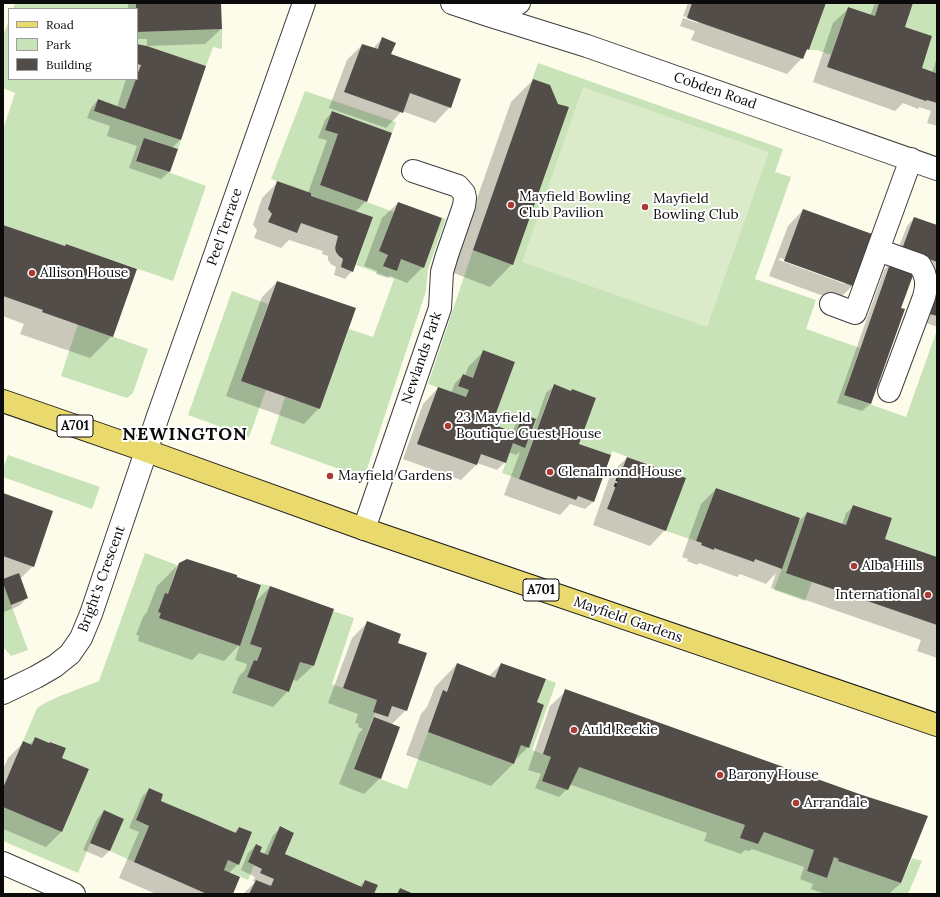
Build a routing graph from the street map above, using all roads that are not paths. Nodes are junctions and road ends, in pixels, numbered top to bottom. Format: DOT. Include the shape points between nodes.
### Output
graph roads {
  1 [pos="304,3"];
  2 [pos="452,3"];
  3 [pos="519,3"];
  4 [pos="491,16"];
  5 [pos="911,159"];
  6 [pos="937,169"];
  7 [pos="413,170"];
  8 [pos="878,250"];
  9 [pos="831,304"];
  10 [pos="889,391"];
  11 [pos="3,401"];
  12 [pos="146,451"];
  13 [pos="364,530"];
  14 [pos="3,693"];
  15 [pos="937,725"];
  16 [pos="3,863"];
  17 [pos="74,894"];
  1 -- 12 [label="street, Peel Terrace"];
  2 -- 4 [label="street, Cobden Road"];
  3 -- 4 [label="street"];
  4 -- 5 [label="street, Cobden Road" via="587,46"];
  5 -- 6 [label="street, Cobden Road"];
  5 -- 8 [label="street"];
  7 -- 13 [label="street, Newlands Park" via="458,186 464,193 464,206 442,272 440,308"];
  8 -- 9 [label="street" via="855,313"];
  8 -- 10 [label="street" via="920,265 926,280 924,297"];
  11 -- 12 [label="main road, Mayfield Gardens / A701"];
  12 -- 13 [label="main road, Mayfield Gardens / A701"];
  12 -- 14 [label="street, Bright's Crescent" via="81,638 70,654 55,666"];
  13 -- 15 [label="main road, Mayfield Gardens / A701"];
  16 -- 17 [label="street"];
}
